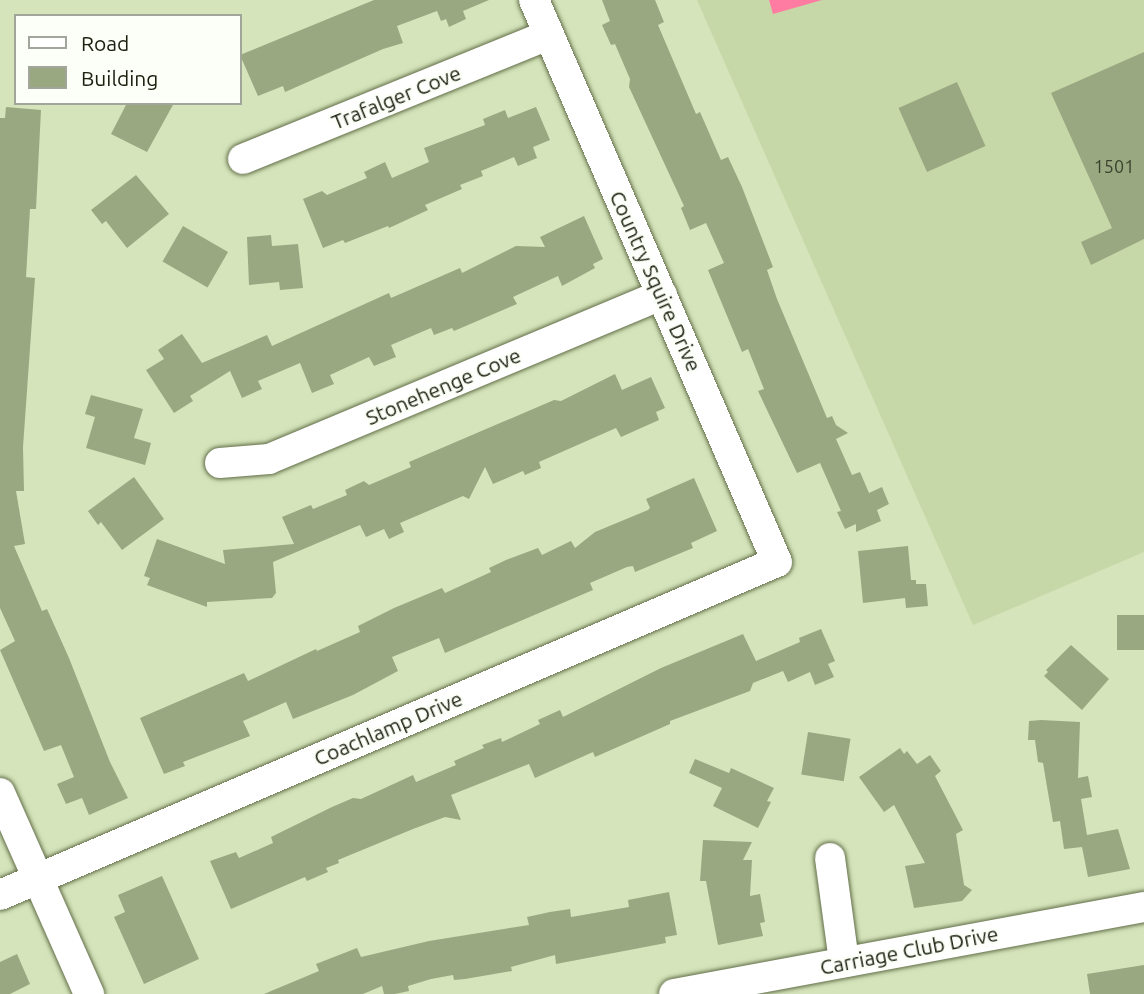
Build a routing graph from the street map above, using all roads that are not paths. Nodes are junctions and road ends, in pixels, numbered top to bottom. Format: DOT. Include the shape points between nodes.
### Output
graph roads {
  1 [pos="534,0"];
  2 [pos="549,35"];
  3 [pos="243,159"];
  4 [pos="662,295"];
  5 [pos="220,463"];
  6 [pos="777,562"];
  7 [pos="0,793"];
  8 [pos="830,858"];
  9 [pos="39,878"];
  10 [pos="0,895"];
  11 [pos="1144,907"];
  12 [pos="844,962"];
  13 [pos="89,994"];
  14 [pos="674,994"];
  1 -- 2 [label="street, Country Squire Drive"];
  2 -- 3 [label="street, Trafalger Cove"];
  2 -- 4 [label="street, Country Squire Drive"];
  4 -- 5 [label="street, Stonehenge Cove" via="269,459"];
  4 -- 6 [label="street, Country Squire Drive"];
  6 -- 9 [label="street, Coachlamp Drive"];
  7 -- 9 [label="street"];
  8 -- 12 [label="street"];
  9 -- 10 [label="street, Coachlamp Drive"];
  9 -- 13 [label="street"];
  11 -- 12 [label="street, Carriage Club Drive"];
  12 -- 14 [label="street, Carriage Club Drive"];
}
